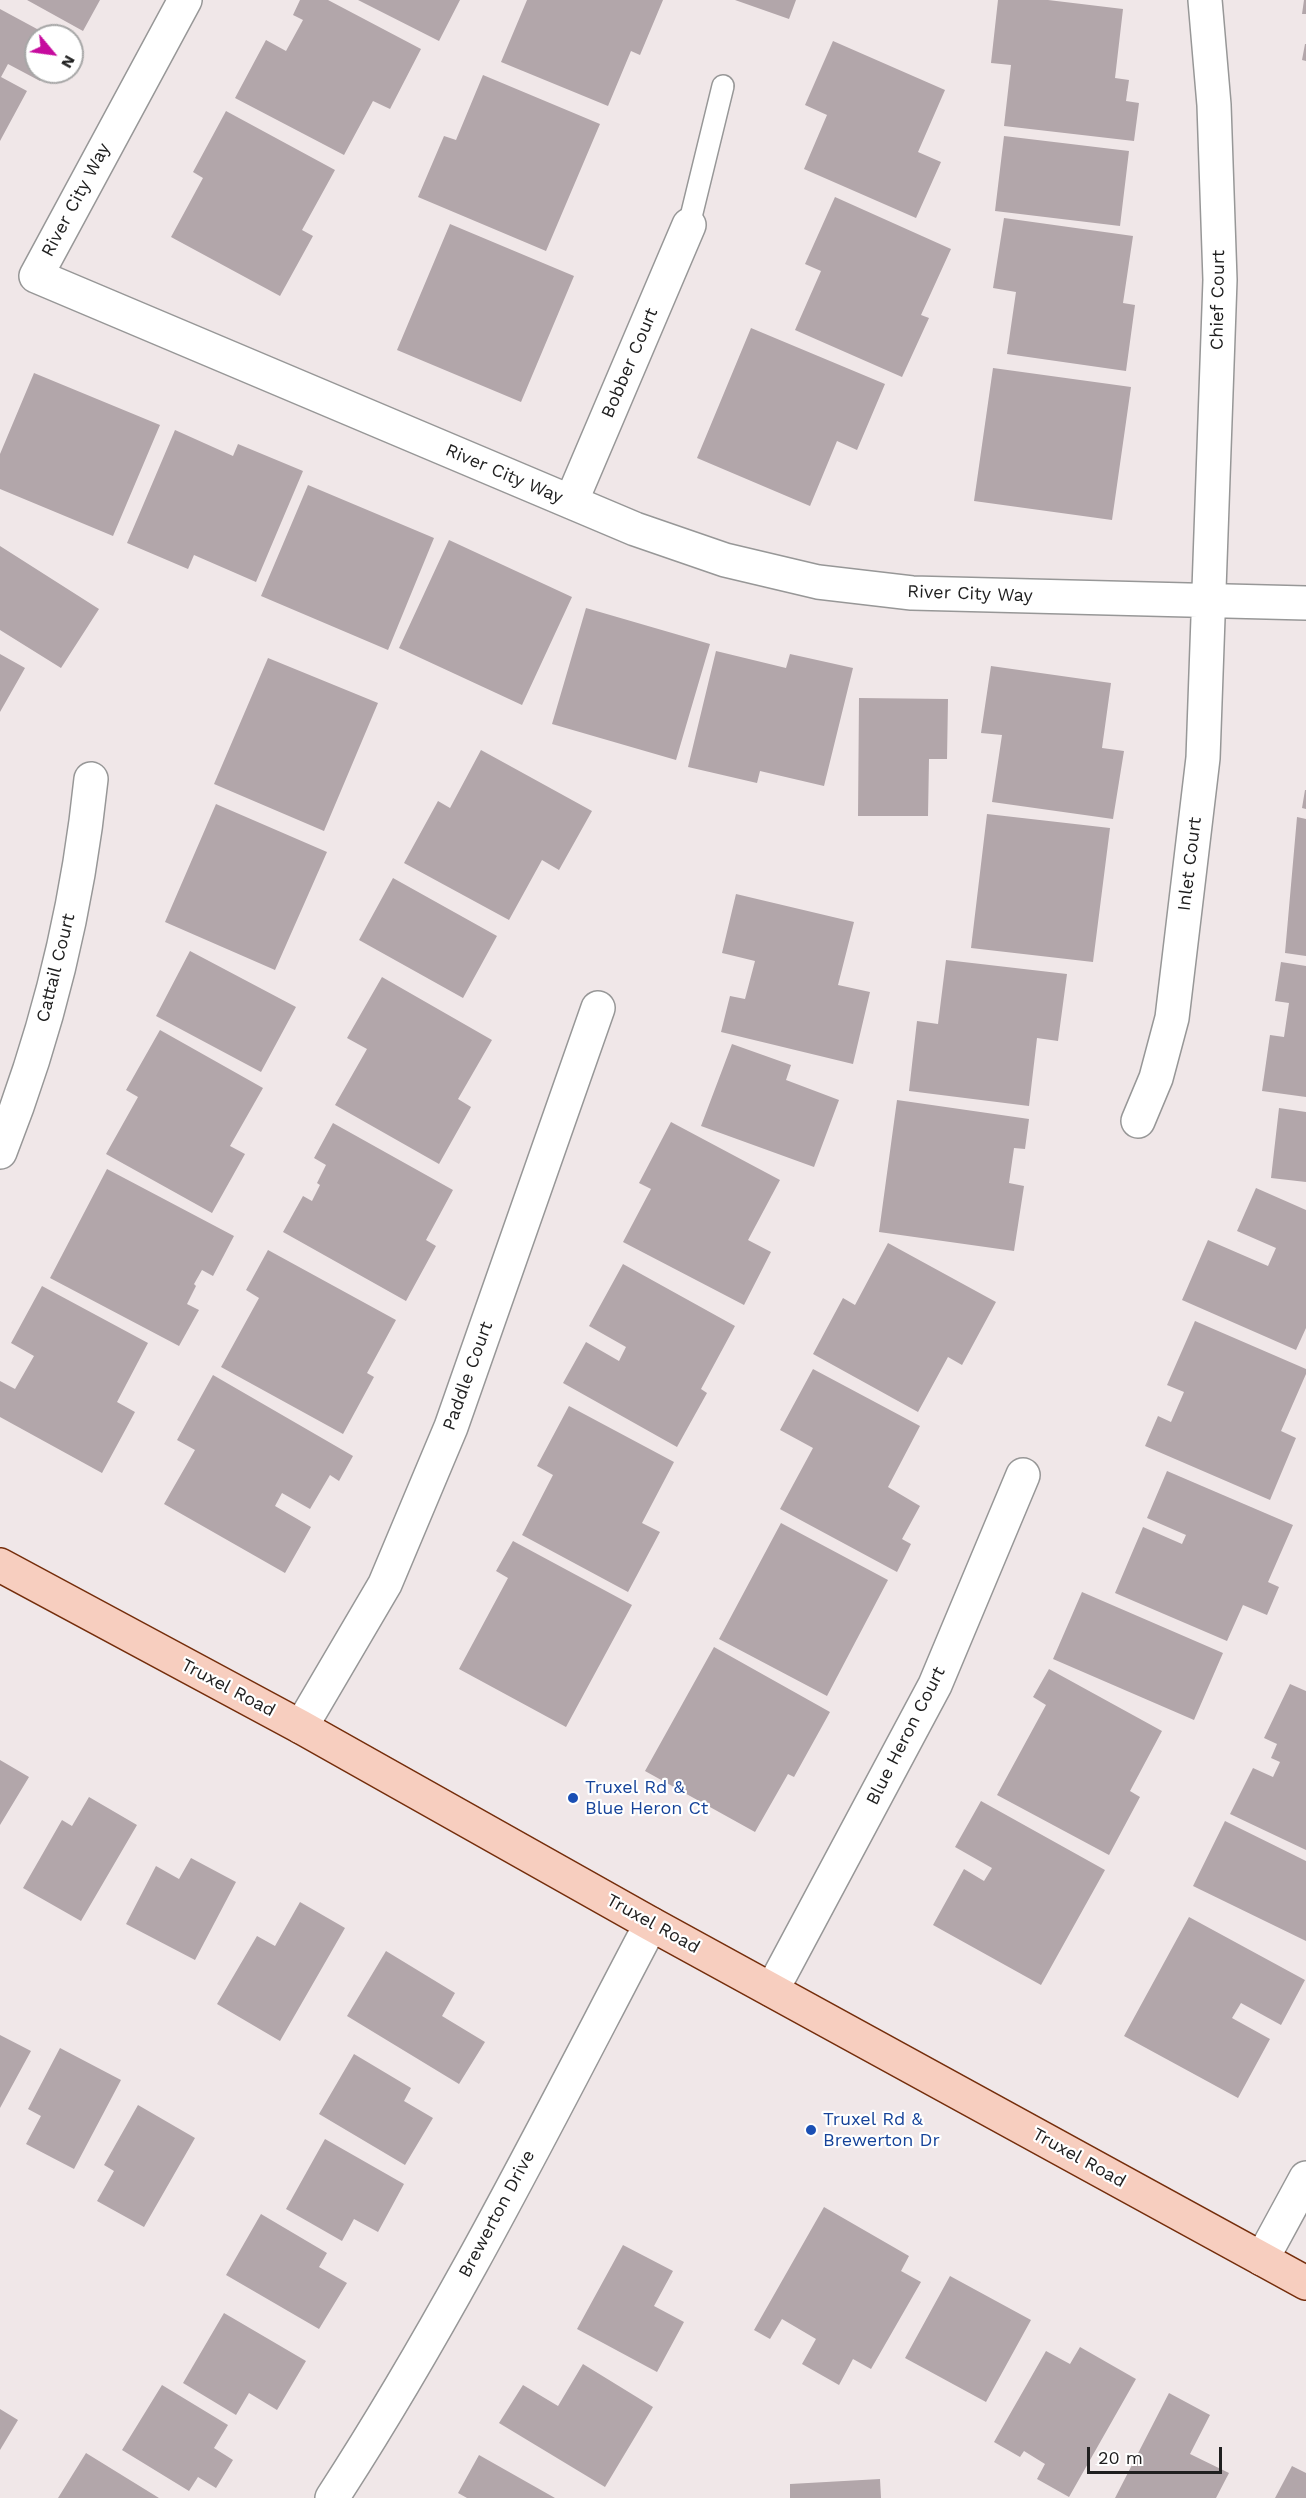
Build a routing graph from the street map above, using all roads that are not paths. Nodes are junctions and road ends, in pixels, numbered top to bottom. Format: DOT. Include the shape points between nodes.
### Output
graph roads {
  1 [pos="185,0"];
  2 [pos="1205,0"];
  3 [pos="723,86"];
  4 [pos="689,225"];
  5 [pos="571,502"];
  6 [pos="1209,601"];
  7 [pos="1306,603"];
  8 [pos="91,779"];
  9 [pos="598,1008"];
  10 [pos="1138,1121"];
  11 [pos="0,1152"];
  12 [pos="1023,1475"];
  13 [pos="0,1565"];
  14 [pos="301,1728"];
  15 [pos="651,1924"];
  16 [pos="772,1990"];
  17 [pos="1306,2178"];
  18 [pos="1262,2259"];
  19 [pos="1306,2283"];
  20 [pos="332,2498"];
  1 -- 5 [label="street, River City Way" via="36,276"];
  2 -- 6 [label="street, Chief Court" via="1214,105 1220,280"];
  3 -- 4 [label="lane"];
  4 -- 5 [label="street, Bobber Court"];
  5 -- 6 [label="street, River City Way" via="634,529 725,560 818,582 912,593"];
  6 -- 7 [label="street, River City Way"];
  6 -- 10 [label="street, Inlet Court" via="1203,758 1172,1018 1156,1078"];
  8 -- 11 [label="street, Cattail Court" via="60,965 19,1105"];
  9 -- 14 [label="street, Paddle Court" via="451,1427 385,1584"];
  12 -- 16 [label="street, Blue Heron Court" via="935,1685"];
  13 -- 14 [label="main road, Truxel Road"];
  14 -- 15 [label="main road, Truxel Road"];
  15 -- 16 [label="main road, Truxel Road"];
  15 -- 20 [label="street, Brewerton Drive" via="471,2265"];
  16 -- 18 [label="main road, Truxel Road"];
  17 -- 18 [label="street"];
  18 -- 19 [label="main road, Truxel Road"];
}
